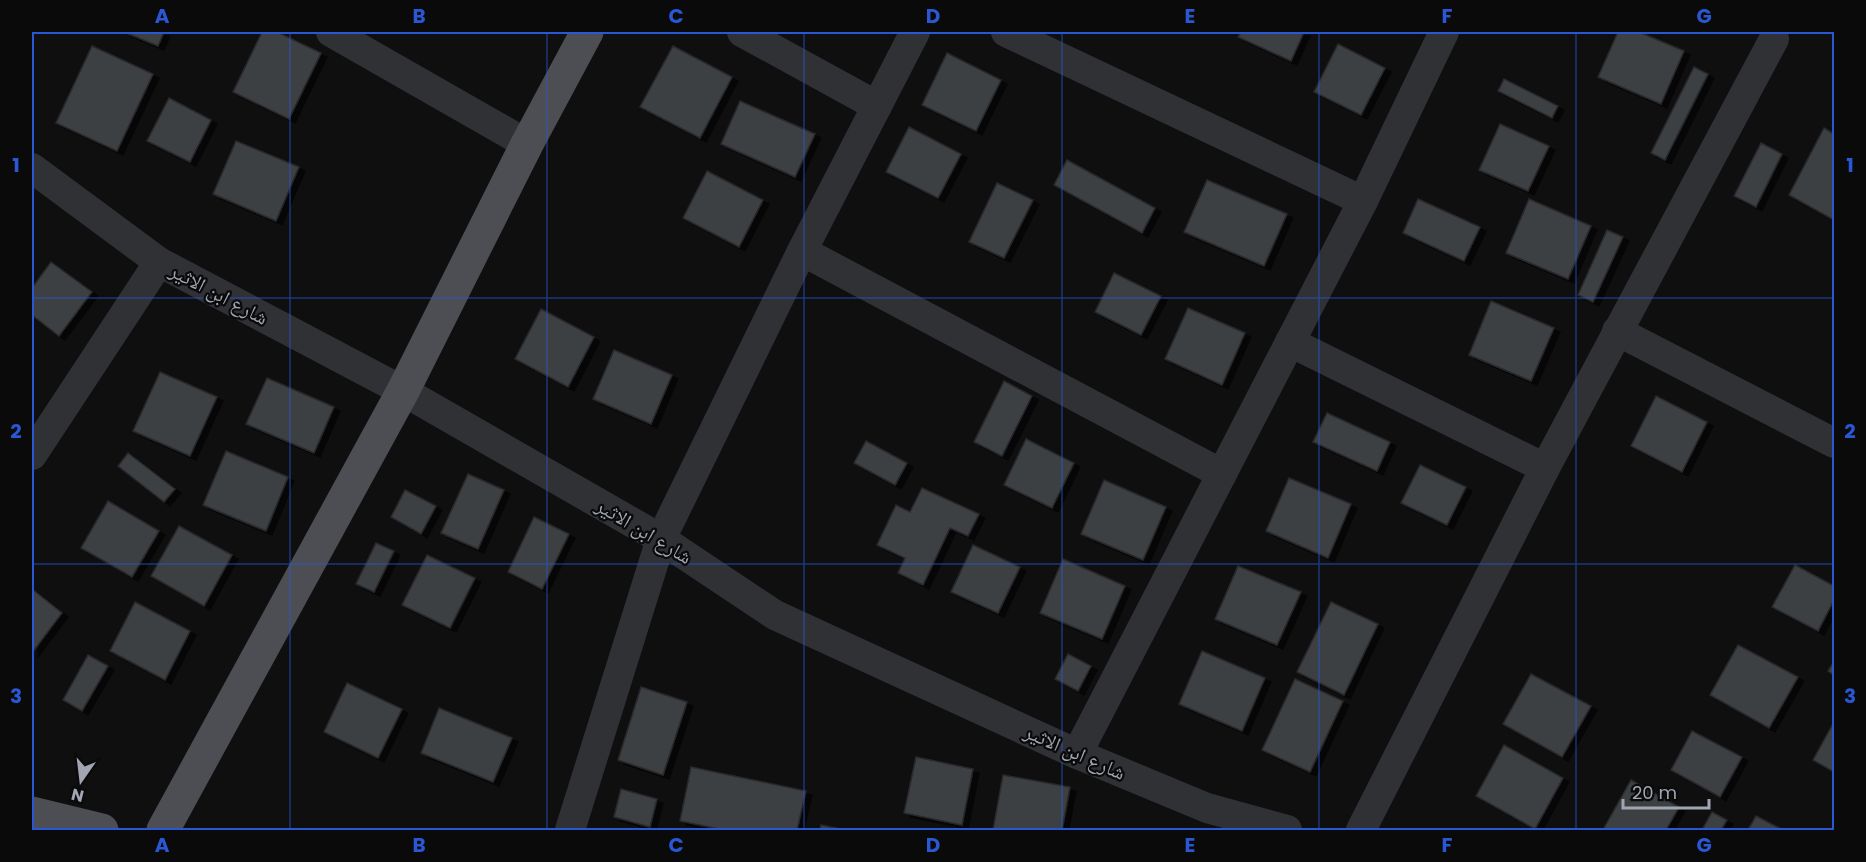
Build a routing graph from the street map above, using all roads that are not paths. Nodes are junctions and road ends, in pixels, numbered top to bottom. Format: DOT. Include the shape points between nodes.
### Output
graph roads {
  1 [pos="331,32"];
  2 [pos="587,32"];
  3 [pos="742,32"];
  4 [pos="915,32"];
  5 [pos="1006,32"];
  6 [pos="1443,32"];
  7 [pos="1774,39"];
  8 [pos="877,106"];
  9 [pos="527,144"];
  10 [pos="32,168"];
  11 [pos="1363,201"];
  12 [pos="802,251"];
  13 [pos="159,262"];
  14 [pos="1617,331"];
  15 [pos="1290,342"];
  16 [pos="403,391"];
  17 [pos="1834,443"];
  18 [pos="32,455"];
  19 [pos="1545,468"];
  20 [pos="1222,474"];
  21 [pos="661,539"];
  22 [pos="1077,754"];
  23 [pos="32,813"];
  24 [pos="102,831"];
  25 [pos="163,831"];
  26 [pos="570,831"];
  27 [pos="1287,831"];
  28 [pos="1361,831"];
  1 -- 9 [label="street"];
  2 -- 9 [label="main road"];
  3 -- 8 [label="street"];
  4 -- 8 [label="street"];
  5 -- 11 [label="street"];
  6 -- 11 [label="street"];
  7 -- 14 [label="street"];
  8 -- 12 [label="street"];
  9 -- 16 [label="main road"];
  10 -- 13 [label="street, شارع ابن الاثير"];
  11 -- 15 [label="street"];
  12 -- 20 [label="street"];
  12 -- 21 [label="street"];
  13 -- 16 [label="street, شارع ابن الاثير"];
  13 -- 18 [label="street"];
  14 -- 17 [label="street"];
  14 -- 19 [label="street"];
  15 -- 19 [label="street"];
  15 -- 20 [label="street"];
  16 -- 21 [label="street, شارع ابن الاثير"];
  16 -- 25 [label="main road"];
  19 -- 28 [label="street"];
  20 -- 22 [label="street"];
  21 -- 22 [label="street, شارع ابن الاثير" via="775,615"];
  21 -- 26 [label="street"];
  22 -- 27 [label="street, شارع ابن الاثير" via="1207,808"];
  23 -- 24 [label="main road"];
}
